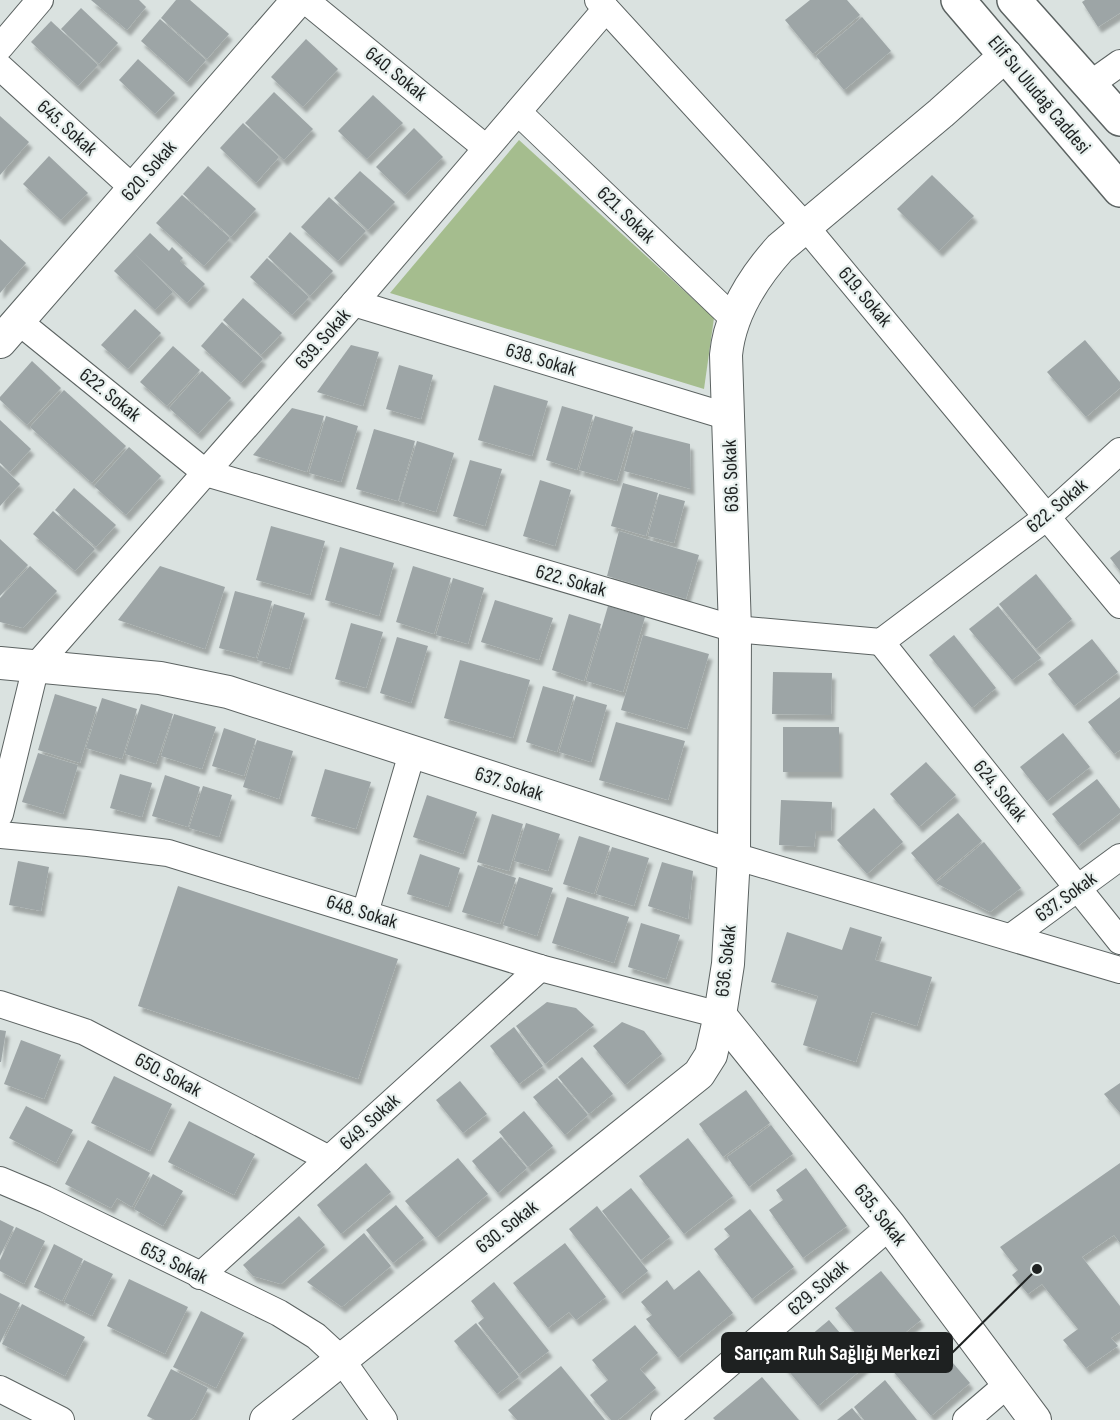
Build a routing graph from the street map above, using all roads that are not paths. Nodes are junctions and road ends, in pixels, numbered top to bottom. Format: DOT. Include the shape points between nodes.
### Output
graph roads {
  1 [pos="40,0"];
  2 [pos="298,0"];
  3 [pos="305,0"];
  4 [pos="957,0"];
  5 [pos="1014,0"];
  6 [pos="602,5"];
  7 [pos="0,47"];
  8 [pos="1006,55"];
  9 [pos="1120,63"];
  10 [pos="0,67"];
  11 [pos="1089,85"];
  12 [pos="518,112"];
  13 [pos="1120,119"];
  14 [pos="486,148"];
  15 [pos="134,189"];
  16 [pos="1120,190"];
  17 [pos="805,226"];
  18 [pos="354,303"];
  19 [pos="734,319"];
  20 [pos="9,331"];
  21 [pos="729,417"];
  22 [pos="1120,451"];
  23 [pos="206,472"];
  24 [pos="1047,517"];
  25 [pos="1120,605"];
  26 [pos="735,629"];
  27 [pos="881,642"];
  28 [pos="0,663"];
  29 [pos="36,666"];
  30 [pos="412,753"];
  31 [pos="0,814"];
  32 [pos="0,835"];
  33 [pos="734,856"];
  34 [pos="1120,857"];
  35 [pos="1078,888"];
  36 [pos="365,913"];
  37 [pos="1011,937"];
  38 [pos="1120,941"];
  39 [pos="540,968"];
  40 [pos="1120,970"];
  41 [pos="0,1004"];
  42 [pos="720,1016"];
  43 [pos="329,1159"];
  44 [pos="0,1180"];
  45 [pos="890,1227"];
  46 [pos="201,1276"];
  47 [pos="340,1359"];
  48 [pos="1008,1384"];
  49 [pos="0,1389"];
  50 [pos="28,1413"];
  51 [pos="61,1420"];
  52 [pos="266,1420"];
  53 [pos="384,1420"];
  54 [pos="664,1420"];
  55 [pos="966,1420"];
  56 [pos="1035,1420"];
  1 -- 7 [label="street"];
  2 -- 15 [label="street, 620. Sokak"];
  3 -- 14 [label="street, 640. Sokak"];
  4 -- 8 [label="main road, Elif Su Uludağ Caddesi"];
  5 -- 11 [label="main road"];
  6 -- 12 [label="street, 639. Sokak"];
  6 -- 17 [label="street, 619. Sokak"];
  8 -- 16 [label="main road, Elif Su Uludağ Caddesi"];
  8 -- 17 [label="street, 636. Sokak"];
  9 -- 11 [label="street"];
  10 -- 15 [label="street, 645. Sokak"];
  11 -- 13 [label="main road"];
  12 -- 14 [label="street, 639. Sokak"];
  12 -- 19 [label="street, 621. Sokak"];
  14 -- 18 [label="street, 639. Sokak"];
  15 -- 20 [label="street, 620. Sokak"];
  17 -- 19 [label="street, 636. Sokak" via="766,263"];
  17 -- 24 [label="street, 619. Sokak"];
  18 -- 21 [label="street, 638. Sokak"];
  18 -- 23 [label="street, 639. Sokak"];
  19 -- 21 [label="street, 636. Sokak" via="726,355"];
  20 -- 23 [label="street, 622. Sokak"];
  21 -- 26 [label="street, 636. Sokak"];
  22 -- 24 [label="street, 622. Sokak"];
  23 -- 26 [label="street, 622. Sokak"];
  23 -- 29 [label="street, 639. Sokak"];
  24 -- 25 [label="street, 619. Sokak"];
  24 -- 27 [label="street, 622. Sokak"];
  26 -- 27 [label="street, 622. Sokak"];
  26 -- 33 [label="street, 636. Sokak"];
  27 -- 35 [label="street, 624. Sokak"];
  28 -- 29 [label="street, 637. Sokak"];
  29 -- 30 [label="street, 637. Sokak" via="160,678 228,692"];
  29 -- 31 [label="street"];
  30 -- 33 [label="street, 637. Sokak"];
  30 -- 36 [label="street"];
  32 -- 36 [label="street, 648. Sokak" via="168,853"];
  33 -- 37 [label="street, 637. Sokak"];
  33 -- 42 [label="street, 636. Sokak" via="728,964"];
  34 -- 35 [label="street, 637. Sokak"];
  35 -- 37 [label="street, 637. Sokak"];
  35 -- 38 [label="street, 624. Sokak"];
  36 -- 39 [label="street, 648. Sokak"];
  37 -- 40 [label="street, 637. Sokak"];
  39 -- 42 [label="street, 648. Sokak"];
  39 -- 43 [label="street, 649. Sokak"];
  41 -- 43 [label="street, 650. Sokak" via="85,1032"];
  42 -- 45 [label="street, 635. Sokak"];
  42 -- 47 [label="street, 630. Sokak" via="711,1055 699,1074"];
  43 -- 46 [label="street, 649. Sokak"];
  44 -- 46 [label="street, 653. Sokak"];
  45 -- 48 [label="street, 635. Sokak"];
  45 -- 54 [label="street, 629. Sokak"];
  46 -- 47 [label="street, 653. Sokak" via="279,1313 316,1336"];
  47 -- 52 [label="street, 630. Sokak"];
  47 -- 53 [label="street, 653. Sokak"];
  48 -- 55 [label="street"];
  48 -- 56 [label="street, 635. Sokak"];
  49 -- 50 [label="street"];
  50 -- 51 [label="street"];
}
